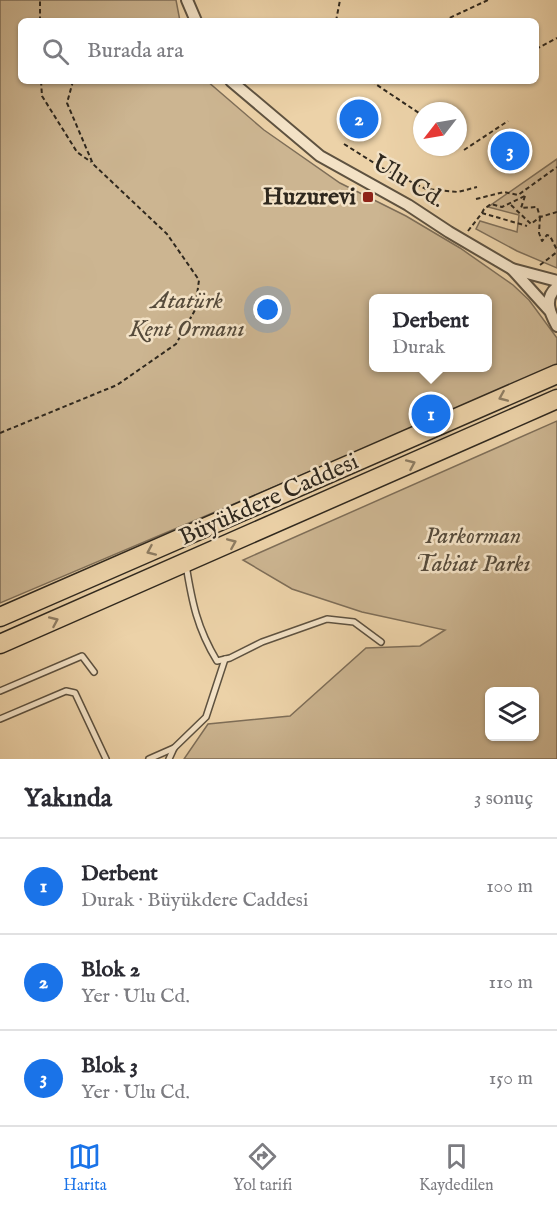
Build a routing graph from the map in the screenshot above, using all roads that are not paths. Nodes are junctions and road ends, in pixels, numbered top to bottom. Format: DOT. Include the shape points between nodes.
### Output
graph roads {
  1 [pos="188,0"];
  2 [pos="195,18"];
  3 [pos="235,84"];
  4 [pos="512,269"];
  5 [pos="557,282"];
  6 [pos="557,287"];
  7 [pos="554,319"];
  8 [pos="557,374"];
  9 [pos="557,399"];
  10 [pos="186,564"];
  11 [pos="0,617"];
  12 [pos="381,642"];
  13 [pos="0,644"];
  14 [pos="225,659"];
  15 [pos="94,672"];
  16 [pos="0,691"];
  17 [pos="0,719"];
  18 [pos="174,748"];
  19 [pos="106,759"];
  20 [pos="149,759"];
  21 [pos="169,759"];
  1 -- 2 [label="street"];
  3 -- 4 [label="street, Ulu Cd." via="320,156 408,204"];
  4 -- 5 [label="street, Ulu Cd."];
  4 -- 7 [label="street, Ulu Cd."];
  6 -- 7 [label="street" via="550,297"];
  8 -- 11 [label="main road, Büyükdere Caddesi, one-way"];
  10 -- 9 [label="main road, Büyükdere Caddesi, one-way"];
  13 -- 10 [label="main road, Büyükdere Caddesi, one-way"];
  10 -- 14 [label="lane" via="193,609 209,648 217,661"];
  12 -- 14 [label="lane" via="354,622 327,620"];
  14 -- 18 [label="lane" via="206,717"];
  15 -- 16 [label="lane" via="82,656"];
  17 -- 19 [label="lane" via="66,691 75,693"];
  18 -- 20 [label="lane"];
  18 -- 21 [label="lane"];
}
